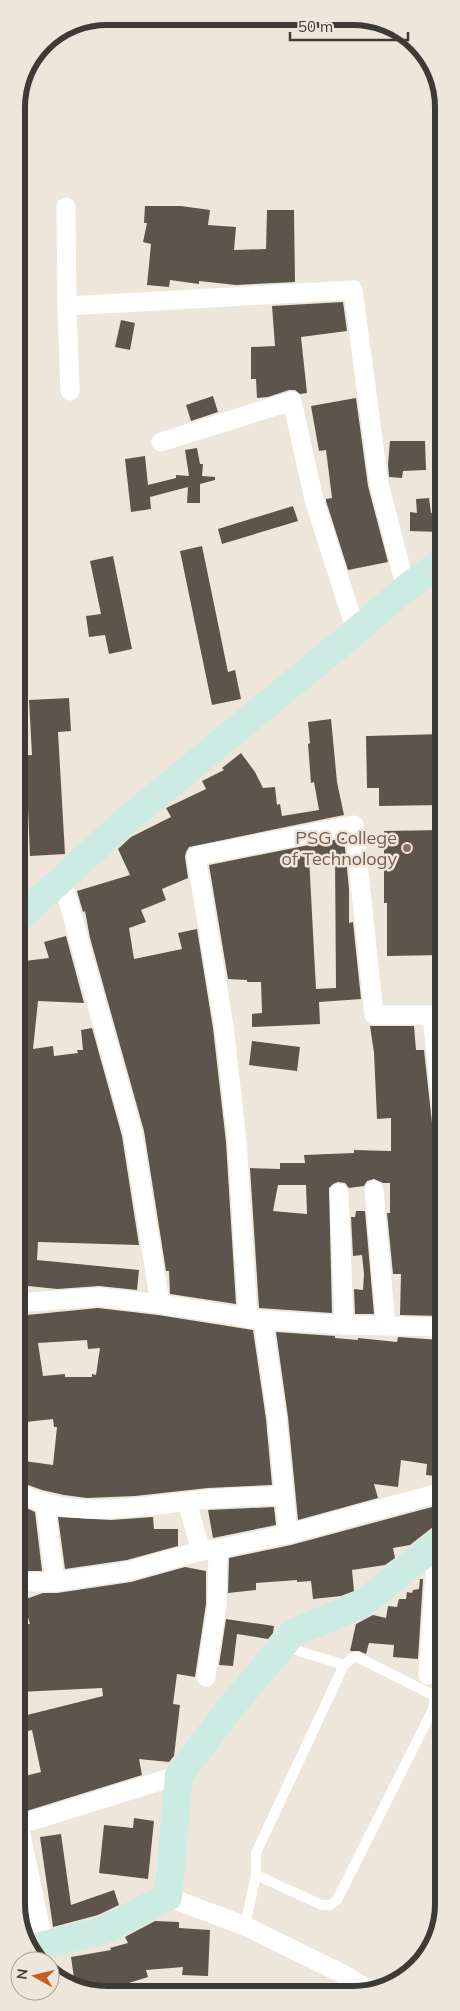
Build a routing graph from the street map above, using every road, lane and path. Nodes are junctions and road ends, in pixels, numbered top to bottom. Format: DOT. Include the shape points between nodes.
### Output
graph roads {
  1 [pos="66,207"];
  2 [pos="67,306"];
  3 [pos="70,391"];
  4 [pos="161,442"];
  5 [pos="435,567"];
  6 [pos="406,588"];
  7 [pos="356,631"];
  8 [pos="62,879"];
  9 [pos="25,913"];
  10 [pos="435,1044"];
  11 [pos="374,1190"];
  12 [pos="339,1193"];
  13 [pos="25,1303"];
  14 [pos="160,1304"];
  15 [pos="255,1320"];
  16 [pos="344,1325"];
  17 [pos="386,1326"];
  18 [pos="435,1327"];
  19 [pos="435,1494"];
  20 [pos="25,1496"];
  21 [pos="285,1496"];
  22 [pos="45,1502"];
  23 [pos="187,1502"];
  24 [pos="288,1534"];
  25 [pos="435,1546"];
  26 [pos="210,1550"];
  27 [pos="25,1582"];
  28 [pos="55,1582"];
  29 [pos="435,1597"];
  30 [pos="282,1646"];
  31 [pos="344,1665"];
  32 [pos="428,1675"];
  33 [pos="206,1677"];
  34 [pos="179,1775"];
  35 [pos="25,1823"];
  36 [pos="25,1867"];
  37 [pos="256,1875"];
  38 [pos="168,1897"];
  39 [pos="246,1926"];
  40 [pos="38,1946"];
  41 [pos="361,1985"];
  1 -- 2 [label="street"];
  2 -- 3 [label="street"];
  2 -- 6 [label="street" via="353,290 379,484"];
  4 -- 7 [label="street" via="292,401 314,500"];
  5 -- 6 [label="street"];
  6 -- 7 [label="street"];
  7 -- 8 [label="street" via="122,824"];
  8 -- 9 [label="street"];
  8 -- 14 [label="street" via="133,1134"];
  10 -- 15 [label="street" via="432,1015 374,1015 354,825 196,856 224,1026"];
  11 -- 17 [label="street"];
  12 -- 16 [label="street"];
  13 -- 14 [label="street" via="98,1298"];
  14 -- 15 [label="street"];
  15 -- 16 [label="street"];
  15 -- 21 [label="street" via="277,1418"];
  16 -- 17 [label="street"];
  17 -- 18 [label="street"];
  19 -- 24 [label="street"];
  20 -- 22 [label="street"];
  21 -- 23 [label="street"];
  21 -- 24 [label="street"];
  22 -- 23 [label="street" via="95,1510"];
  22 -- 28 [label="street"];
  23 -- 26 [label="street"];
  24 -- 26 [label="street"];
  25 -- 30 [label="street" via="362,1604 293,1633"];
  26 -- 28 [label="street" via="129,1571"];
  26 -- 33 [label="street" via="217,1605"];
  27 -- 28 [label="street"];
  29 -- 32 [label="street"];
  30 -- 31 [label="lane"];
  30 -- 34 [label="street"];
  31 -- 37 [label="lane" via="256,1853"];
  31 -- 37 [label="lane" via="352,1658 366,1662 432,1695 435,1701 433,1709 337,1900 330,1905 322,1905"];
  34 -- 35 [label="street"];
  34 -- 38 [label="street"];
  36 -- 40 [label="street"];
  37 -- 39 [label="lane"];
  38 -- 39 [label="street"];
  38 -- 40 [label="street" via="104,1930"];
  39 -- 41 [label="street"];
}
